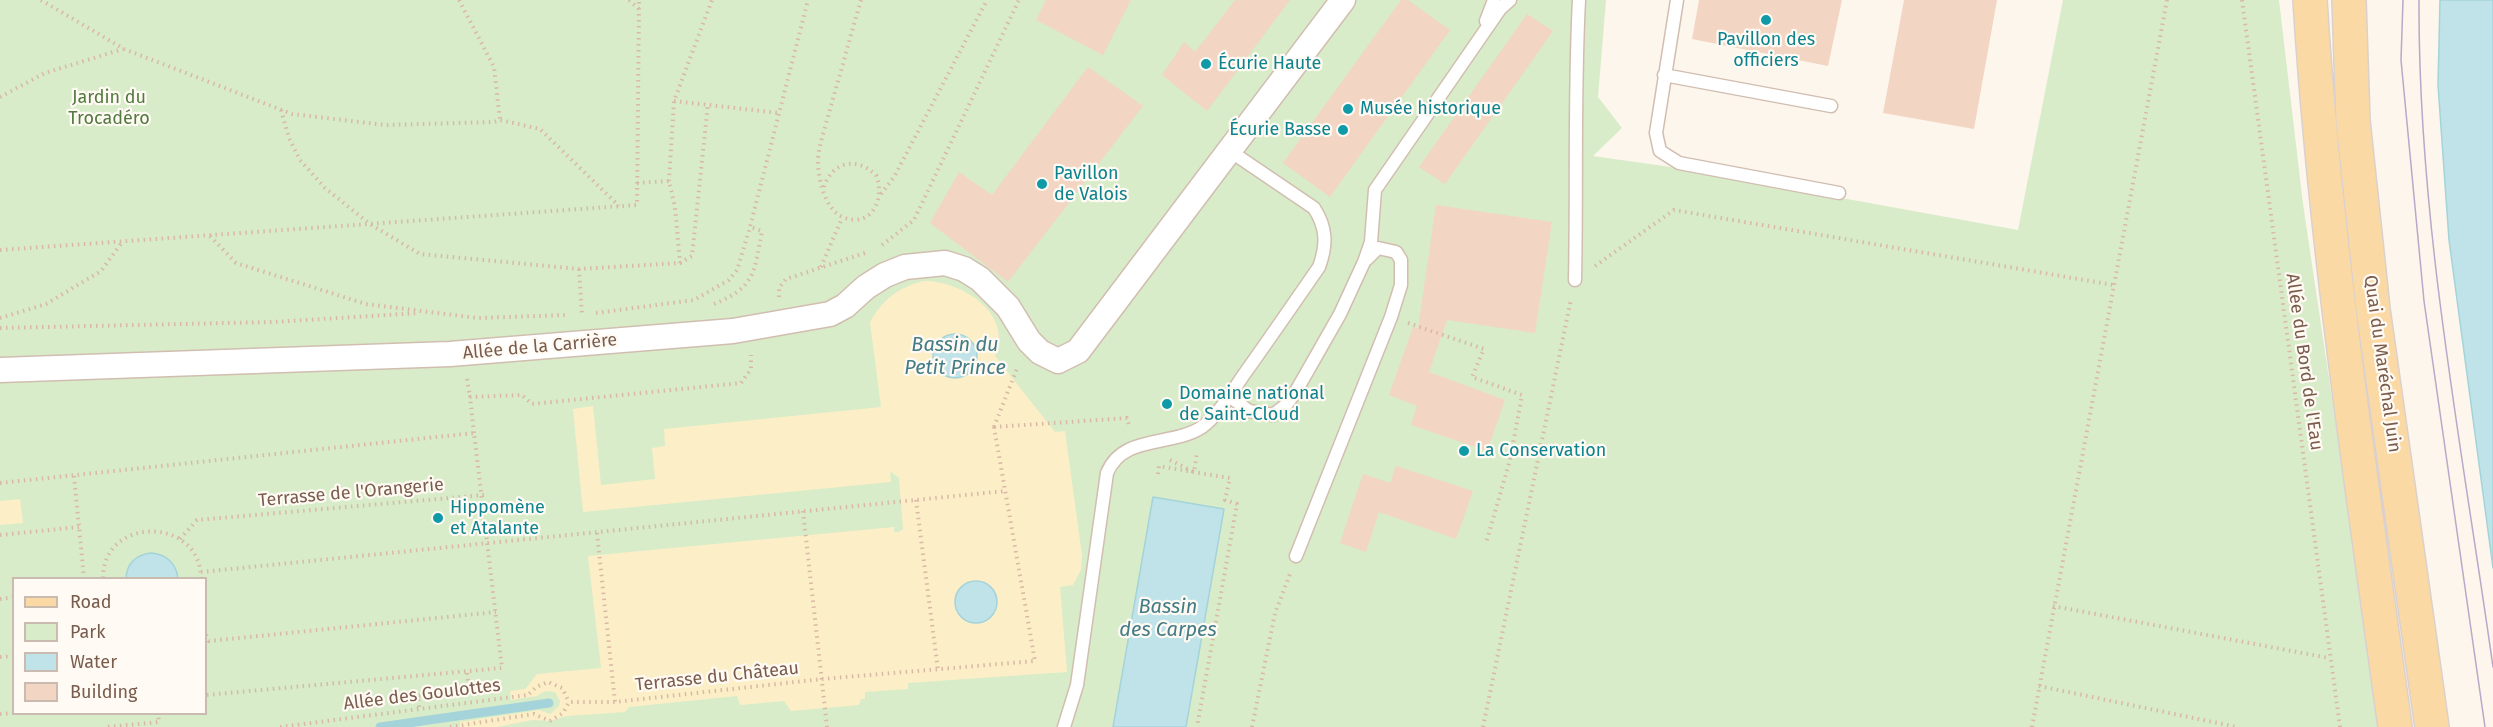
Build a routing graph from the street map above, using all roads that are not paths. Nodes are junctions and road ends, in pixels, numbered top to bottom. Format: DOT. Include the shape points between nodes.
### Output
graph roads {
  1 [pos="1343,0"];
  2 [pos="1494,0"];
  3 [pos="1509,0"];
  4 [pos="1579,0"];
  5 [pos="1677,0"];
  6 [pos="2310,0"];
  7 [pos="2349,0"];
  8 [pos="1480,37"];
  9 [pos="1664,75"];
  10 [pos="1831,106"];
  11 [pos="1230,151"];
  12 [pos="1839,193"];
  13 [pos="1364,262"];
  14 [pos="1575,280"];
  15 [pos="0,370"];
  16 [pos="1229,396"];
  17 [pos="1296,556"];
  18 [pos="1064,727"];
  19 [pos="2395,727"];
  20 [pos="2432,727"];
  1 -- 11 [label="street"];
  2 -- 8 [label="lane"];
  3 -- 8 [label="lane"];
  4 -- 14 [label="lane" via="1574,92"];
  5 -- 9 [label="lane"];
  6 -- 19 [label="main road, Quai du Maréchal Juin" via="2318,128 2338,312"];
  7 -- 20 [label="main road, Quai du Maréchal Juin" via="2353,122 2373,309"];
  8 -- 13 [label="lane" via="1375,190 1371,242"];
  9 -- 10 [label="lane"];
  9 -- 12 [label="lane" via="1656,140 1665,156 1679,163"];
  11 -- 15 [label="street, Allée de la Carrière" via="1078,351 1058,361 1029,341 994,291 964,269 945,263 905,267 866,287 830,314 733,331 450,354"];
  11 -- 16 [label="lane" via="1314,208 1322,220 1325,236 1319,267"];
  13 -- 16 [label="lane" via="1340,314 1286,405 1273,415 1260,414"];
  13 -- 17 [label="lane" via="1378,248 1396,252 1401,260 1401,285"];
  16 -- 18 [label="lane" via="1203,426 1171,439 1143,444 1111,462 1077,685"];
}
